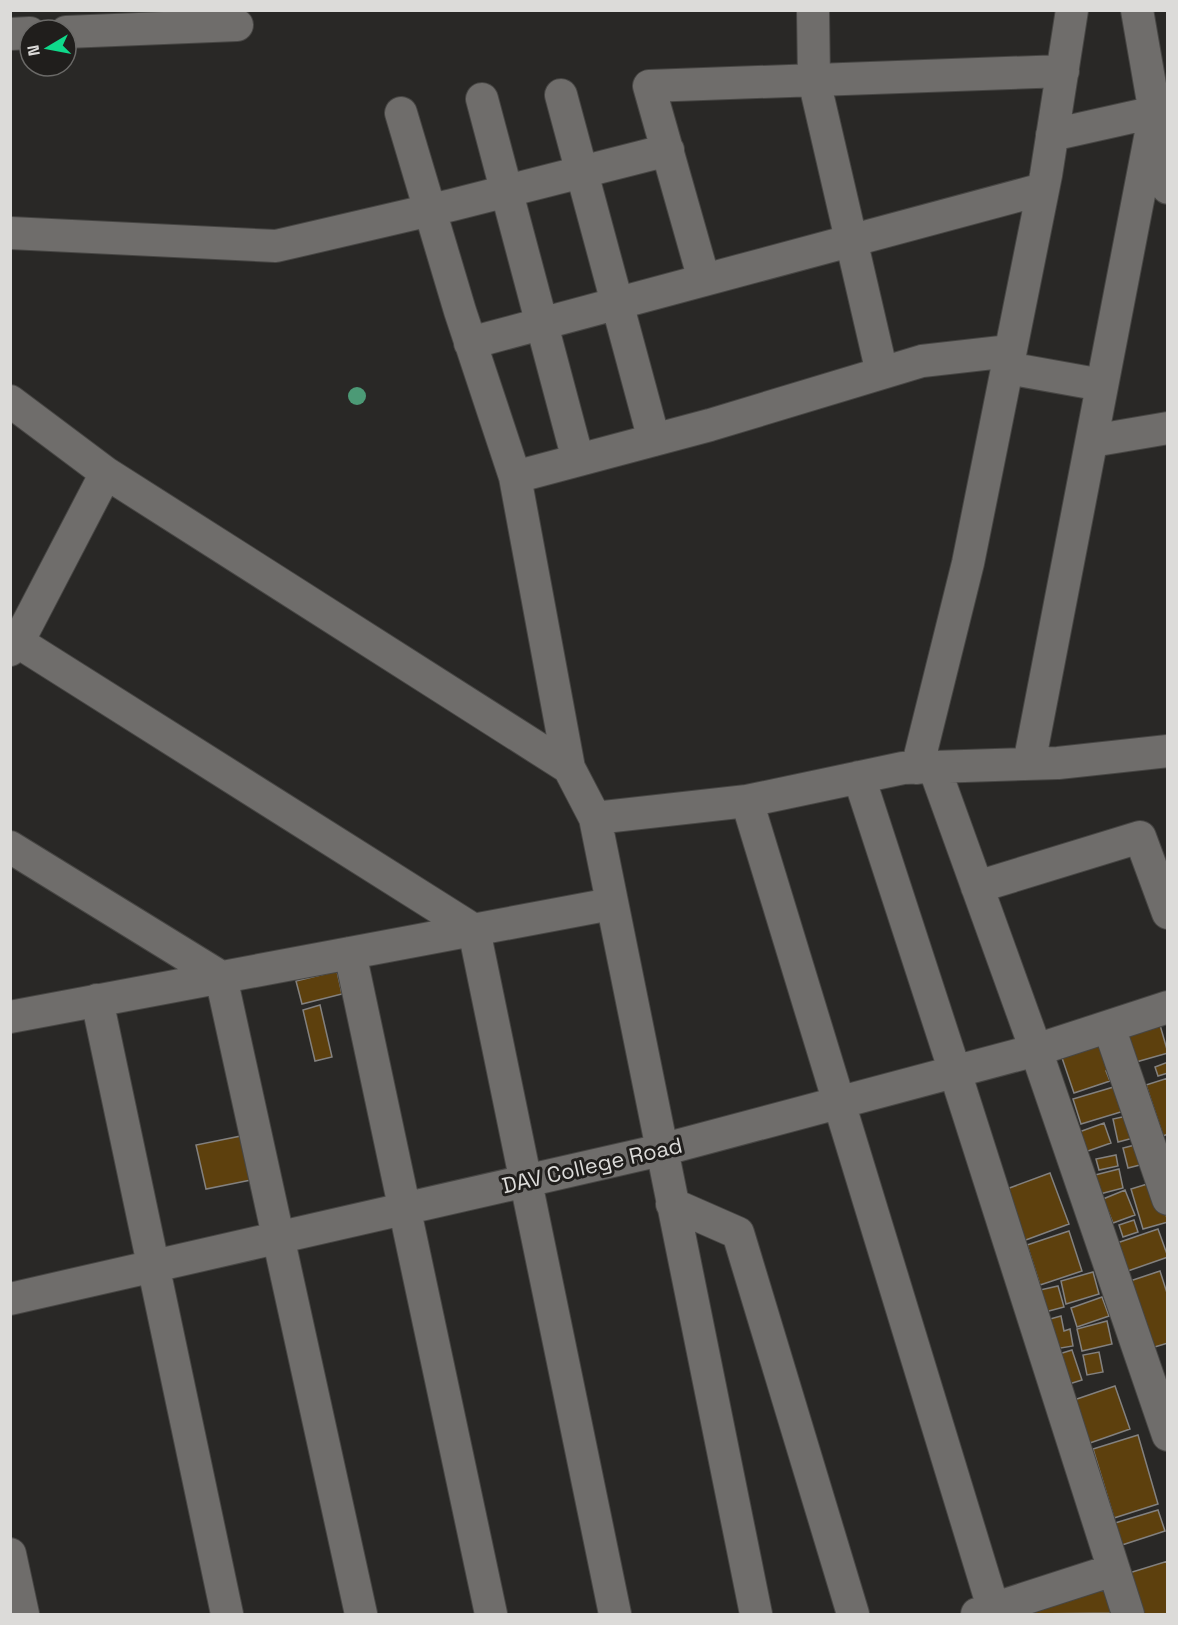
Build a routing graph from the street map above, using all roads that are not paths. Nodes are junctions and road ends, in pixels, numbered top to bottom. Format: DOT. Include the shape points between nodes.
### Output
graph roads {
  1 [pos="813,10"];
  2 [pos="1072,10"];
  3 [pos="1137,10"];
  4 [pos="237,25"];
  5 [pos="78,32"];
  6 [pos="1063,71"];
  7 [pos="814,80"];
  8 [pos="561,95"];
  9 [pos="482,99"];
  10 [pos="1158,112"];
  11 [pos="401,113"];
  12 [pos="1052,135"];
  13 [pos="668,150"];
  14 [pos="581,172"];
  15 [pos="1167,188"];
  16 [pos="1043,189"];
  17 [pos="506,191"];
  18 [pos="430,210"];
  19 [pos="10,233"];
  20 [pos="851,240"];
  21 [pos="704,280"];
  22 [pos="617,303"];
  23 [pos="542,324"];
  24 [pos="470,343"];
  25 [pos="1009,360"];
  26 [pos="882,373"];
  27 [pos="1102,385"];
  28 [pos="10,401"];
  29 [pos="1167,428"];
  30 [pos="654,440"];
  31 [pos="1092,441"];
  32 [pos="578,460"];
  33 [pos="106,473"];
  34 [pos="515,477"];
  35 [pos="14,646"];
  36 [pos="1167,751"];
  37 [pos="1029,764"];
  38 [pos="569,768"];
  39 [pos="926,768"];
  40 [pos="859,777"];
  41 [pos="747,801"];
  42 [pos="595,818"];
  43 [pos="10,848"];
  44 [pos="977,887"];
  45 [pos="611,904"];
  46 [pos="1167,913"];
  47 [pos="474,930"];
  48 [pos="350,953"];
  49 [pos="220,977"];
  50 [pos="97,1000"];
  51 [pos="1167,1007"];
  52 [pos="10,1017"];
  53 [pos="1109,1027"];
  54 [pos="1036,1050"];
  55 [pos="955,1072"];
  56 [pos="839,1102"];
  57 [pos="661,1150"];
  58 [pos="525,1180"];
  59 [pos="1167,1199"];
  60 [pos="672,1204"];
  61 [pos="404,1208"];
  62 [pos="278,1238"];
  63 [pos="152,1266"];
  64 [pos="10,1299"];
  65 [pos="1167,1435"];
  66 [pos="10,1554"];
  67 [pos="1113,1570"];
  68 [pos="18,1606"];
  69 [pos="988,1613"];
  70 [pos="227,1614"];
  71 [pos="361,1614"];
  72 [pos="491,1614"];
  73 [pos="615,1614"];
  74 [pos="756,1614"];
  75 [pos="853,1614"];
  76 [pos="1128,1614"];
  1 -- 7 [label="street"];
  2 -- 6 [label="street"];
  3 -- 10 [label="street"];
  4 -- 5 [label="street"];
  6 -- 7 [label="street"];
  6 -- 12 [label="street"];
  7 -- 13 [label="street" via="650,86"];
  7 -- 20 [label="street"];
  8 -- 14 [label="street"];
  9 -- 17 [label="street"];
  10 -- 12 [label="street"];
  10 -- 15 [label="street"];
  10 -- 27 [label="street"];
  11 -- 18 [label="street"];
  12 -- 16 [label="street"];
  13 -- 14 [label="street"];
  13 -- 21 [label="street"];
  14 -- 17 [label="street"];
  14 -- 22 [label="street"];
  16 -- 20 [label="street"];
  16 -- 25 [label="street"];
  17 -- 18 [label="street"];
  17 -- 23 [label="street"];
  18 -- 19 [label="street" via="276,246"];
  18 -- 24 [label="street"];
  20 -- 21 [label="street"];
  20 -- 26 [label="street"];
  21 -- 22 [label="street"];
  22 -- 23 [label="street"];
  22 -- 30 [label="street"];
  23 -- 24 [label="street"];
  23 -- 32 [label="street"];
  24 -- 34 [label="street"];
  25 -- 26 [label="street" via="922,361"];
  25 -- 27 [label="street"];
  25 -- 39 [label="street"];
  26 -- 30 [label="street"];
  27 -- 31 [label="street"];
  28 -- 33 [label="street"];
  29 -- 31 [label="street"];
  30 -- 32 [label="street"];
  31 -- 37 [label="street"];
  32 -- 34 [label="street"];
  33 -- 35 [label="street"];
  33 -- 38 [label="street"];
  34 -- 38 [label="street"];
  35 -- 47 [label="street"];
  36 -- 37 [label="street"];
  37 -- 39 [label="street"];
  38 -- 42 [label="street"];
  39 -- 40 [label="street" via="903,768"];
  39 -- 44 [label="street"];
  40 -- 41 [label="street"];
  40 -- 55 [label="street"];
  41 -- 42 [label="street"];
  41 -- 56 [label="street"];
  42 -- 45 [label="street"];
  43 -- 49 [label="street"];
  44 -- 46 [label="street" via="1140,837"];
  44 -- 54 [label="street"];
  45 -- 47 [label="street"];
  45 -- 57 [label="street"];
  47 -- 48 [label="street"];
  47 -- 58 [label="street"];
  48 -- 49 [label="street"];
  48 -- 61 [label="street"];
  49 -- 50 [label="street"];
  49 -- 62 [label="street"];
  50 -- 52 [label="street"];
  50 -- 63 [label="street"];
  51 -- 53 [label="street, DAV College Road"];
  53 -- 54 [label="street, DAV College Road"];
  53 -- 59 [label="street"];
  54 -- 55 [label="street, DAV College Road"];
  54 -- 65 [label="street"];
  55 -- 56 [label="street, DAV College Road"];
  55 -- 67 [label="street"];
  56 -- 57 [label="street, DAV College Road"];
  56 -- 69 [label="street"];
  57 -- 58 [label="street, DAV College Road"];
  57 -- 60 [label="street"];
  58 -- 61 [label="street, DAV College Road"];
  58 -- 73 [label="street"];
  60 -- 74 [label="street"];
  60 -- 75 [label="street" via="738,1233"];
  61 -- 62 [label="street, DAV College Road"];
  61 -- 72 [label="street"];
  62 -- 63 [label="street, DAV College Road"];
  62 -- 71 [label="street"];
  63 -- 64 [label="street, DAV College Road"];
  63 -- 70 [label="street"];
  66 -- 68 [label="street"];
  67 -- 69 [label="street"];
  67 -- 76 [label="street"];
}
